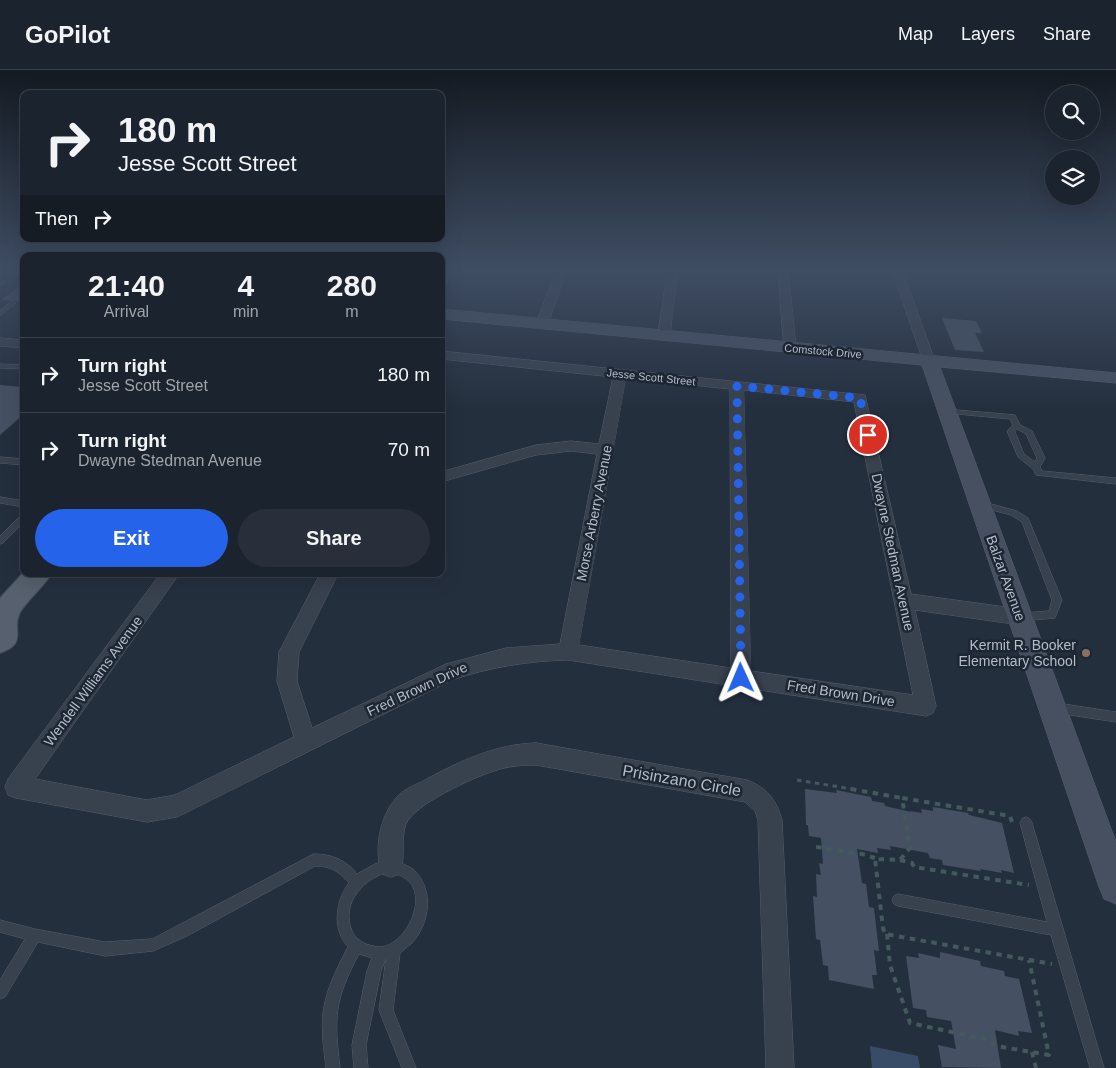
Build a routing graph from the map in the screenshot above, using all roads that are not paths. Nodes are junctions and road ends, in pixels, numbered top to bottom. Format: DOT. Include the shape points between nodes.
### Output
graph roads {
  1 [pos="457,316"];
  2 [pos="545,316"];
  3 [pos="667,316"];
  4 [pos="787,316"];
  5 [pos="913,316"];
  6 [pos="542,324"];
  7 [pos="664,335"];
  8 [pos="0,342"];
  9 [pos="20,344"];
  10 [pos="790,347"];
  11 [pos="445,355"];
  12 [pos="929,361"];
  13 [pos="0,366"];
  14 [pos="20,367"];
  15 [pos="620,373"];
  16 [pos="1116,378"];
  17 [pos="737,386"];
  18 [pos="860,398"];
  19 [pos="946,411"];
  20 [pos="1017,426"];
  21 [pos="606,450"];
  22 [pos="0,460"];
  23 [pos="20,462"];
  24 [pos="1036,467"];
  25 [pos="445,476"];
  26 [pos="1116,481"];
  27 [pos="0,500"];
  28 [pos="20,503"];
  29 [pos="980,504"];
  30 [pos="20,521"];
  31 [pos="0,541"];
  32 [pos="35,577"];
  33 [pos="168,577"];
  34 [pos="328,577"];
  35 [pos="904,601"];
  36 [pos="2,612"];
  37 [pos="1020,617"];
  38 [pos="0,641"];
  39 [pos="568,652"];
  40 [pos="741,678"];
  41 [pos="926,706"];
  42 [pos="1052,707"];
  43 [pos="1115,720"];
  44 [pos="306,742"];
  45 [pos="16,787"];
  46 [pos="1026,823"];
  47 [pos="391,865"];
  48 [pos="356,882"];
  49 [pos="1116,887"];
  50 [pos="898,900"];
  51 [pos="0,926"];
  52 [pos="1056,930"];
  53 [pos="36,935"];
  54 [pos="356,946"];
  55 [pos="387,951"];
  56 [pos="0,992"];
  57 [pos="333,1068"];
  58 [pos="361,1068"];
  59 [pos="408,1068"];
  60 [pos="780,1068"];
  61 [pos="1097,1068"];
  1 -- 6 [label="street, Comstock Drive"];
  2 -- 6 [label="street"];
  3 -- 7 [label="street"];
  4 -- 10 [label="street"];
  5 -- 12 [label="street, Balzar Avenue"];
  6 -- 7 [label="street, Comstock Drive"];
  7 -- 10 [label="street, Comstock Drive"];
  8 -- 9 [label="street"];
  10 -- 12 [label="street, Comstock Drive"];
  11 -- 15 [label="street, Jesse Scott Street"];
  12 -- 16 [label="street, Comstock Drive"];
  12 -- 19 [label="street, Balzar Avenue"];
  13 -- 14 [label="lane"];
  15 -- 17 [label="street, Jesse Scott Street"];
  15 -- 21 [label="street, Morse Arberry Avenue"];
  17 -- 18 [label="street, Jesse Scott Street"];
  17 -- 40 [label="street"];
  18 -- 35 [label="street, Dwayne Stedman Avenue"];
  19 -- 20 [label="lane" via="1013,417"];
  19 -- 29 [label="street, Balzar Avenue"];
  20 -- 24 [label="lane" via="1029,433 1042,458"];
  20 -- 24 [label="lane" via="1011,431 1021,456"];
  21 -- 25 [label="street" via="571,446 536,450"];
  21 -- 39 [label="street, Morse Arberry Avenue"];
  22 -- 23 [label="lane"];
  24 -- 26 [label="lane" via="1039,473"];
  27 -- 28 [label="lane"];
  29 -- 37 [label="street, Balzar Avenue"];
  29 -- 37 [label="lane" via="1014,513 1025,520 1057,600 1052,615"];
  30 -- 31 [label="lane"];
  32 -- 36 [label="main road"];
  33 -- 45 [label="street, Wendell Williams Avenue"];
  34 -- 44 [label="street" via="290,652 286,681"];
  35 -- 37 [label="street"];
  35 -- 41 [label="street, Dwayne Stedman Avenue"];
  36 -- 38 [label="main road" via="4,636"];
  37 -- 42 [label="street, Balzar Avenue"];
  39 -- 40 [label="street, Fred Brown Drive"];
  39 -- 44 [label="street, Fred Brown Drive" via="533,652 480,660 446,672"];
  40 -- 41 [label="street, Fred Brown Drive"];
  42 -- 43 [label="lane"];
  42 -- 49 [label="street, Balzar Avenue"];
  44 -- 45 [label="street, Fred Brown Drive" via="177,806 146,812"];
  46 -- 52 [label="lane"];
  47 -- 48 [label="lane" via="379,867"];
  47 -- 55 [label="lane" via="412,874 422,898 416,927 406,940"];
  47 -- 60 [label="street, Prisinzano Circle" via="392,835 397,818 407,803 452,777 519,754 546,756 754,794 768,809 770,820"];
  48 -- 53 [label="lane" via="327,859 314,860 154,944 105,949"];
  48 -- 54 [label="lane" via="348,895 344,923"];
  50 -- 52 [label="lane"];
  51 -- 53 [label="lane"];
  52 -- 61 [label="lane"];
  53 -- 56 [label="lane"];
  54 -- 55 [label="lane" via="367,952"];
  54 -- 57 [label="lane" via="331,1005 329,1035"];
  55 -- 58 [label="lane" via="374,971 359,1045"];
  55 -- 59 [label="lane" via="386,1010"];
}
